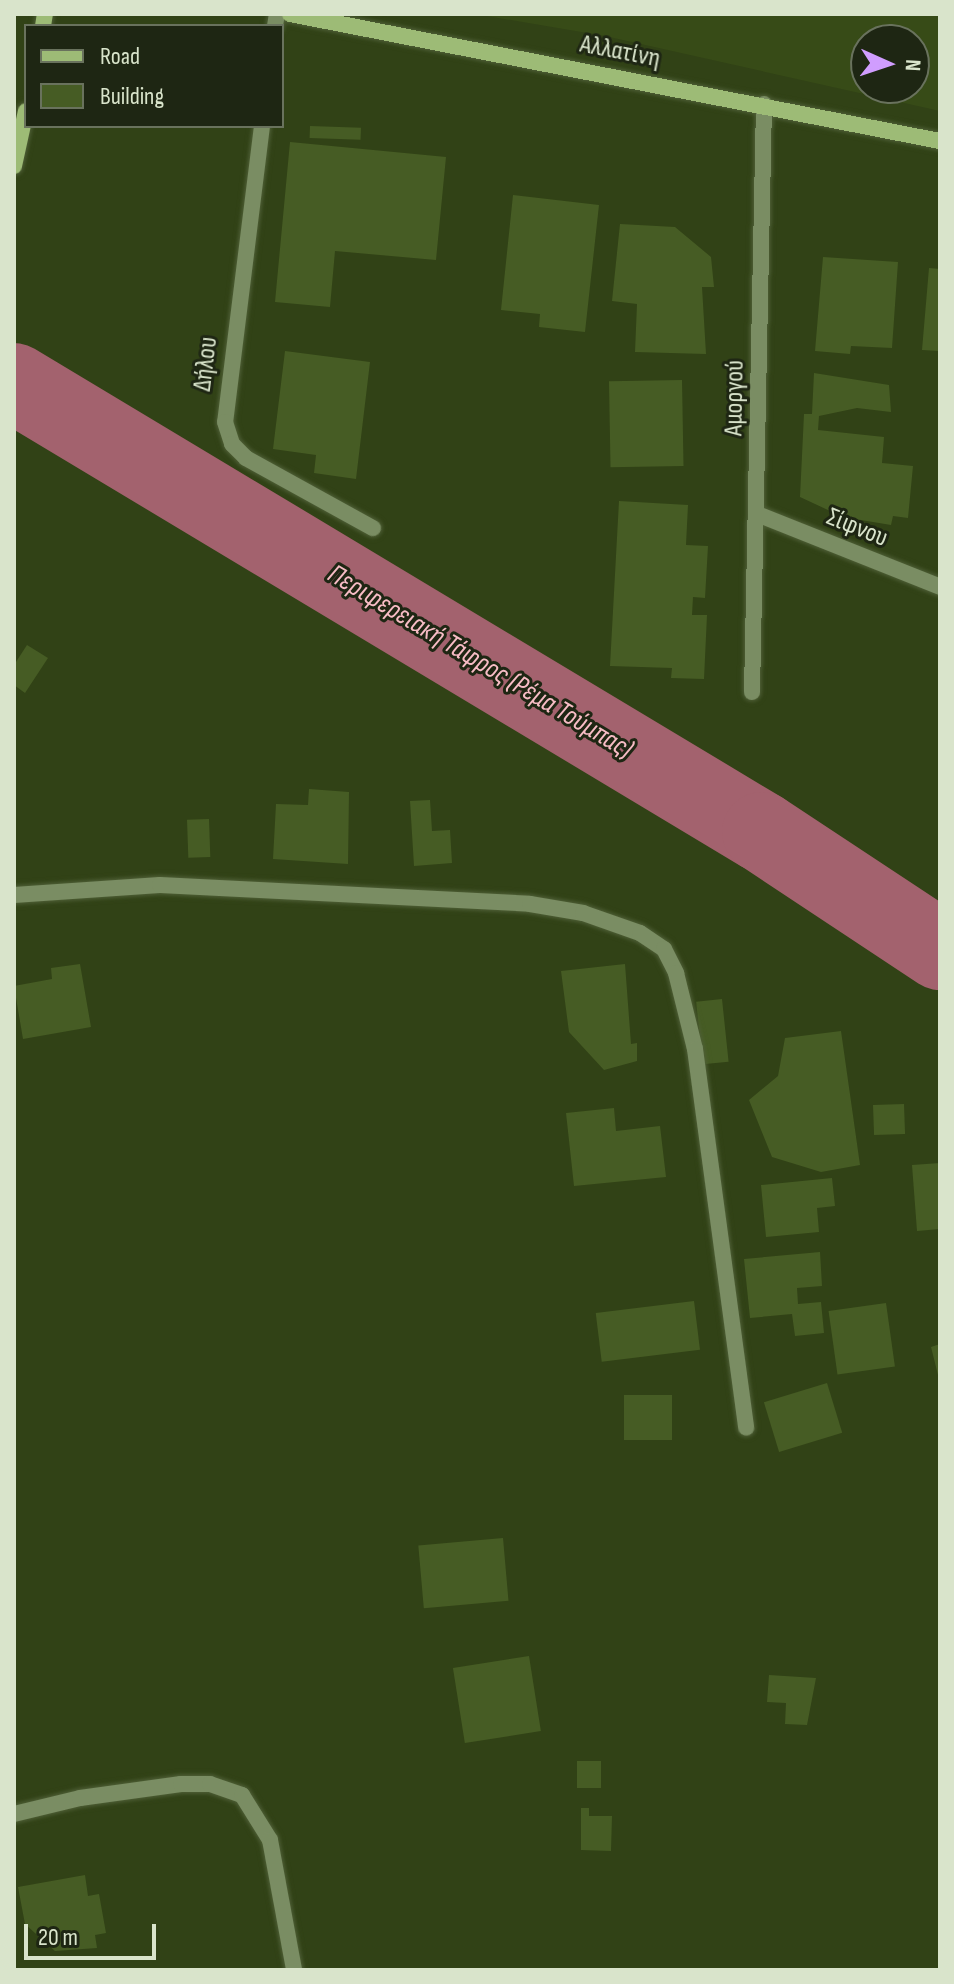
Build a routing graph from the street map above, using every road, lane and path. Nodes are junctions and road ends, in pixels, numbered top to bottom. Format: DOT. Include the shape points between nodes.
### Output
graph roads {
  1 [pos="290,14"];
  2 [pos="764,104"];
  3 [pos="24,120"];
  4 [pos="262,128"];
  5 [pos="940,141"];
  6 [pos="14,166"];
  7 [pos="757,514"];
  8 [pos="373,528"];
  9 [pos="940,587"];
  10 [pos="752,692"];
  11 [pos="14,895"];
  12 [pos="746,1428"];
  13 [pos="14,1814"];
  14 [pos="294,1970"];
  1 -- 2 [label="main road, Αλλατίνη"];
  2 -- 5 [label="main road, Αλλατίνη"];
  2 -- 7 [label="street, Αμοργού"];
  3 -- 6 [label="main road"];
  4 -- 8 [label="street, Δήλου" via="225,422 232,444 246,458"];
  7 -- 9 [label="street, Σίφνου"];
  7 -- 10 [label="street, Αμοργού"];
  11 -- 12 [label="street" via="160,885 530,904 583,913 640,933 664,949 676,973 695,1049"];
  13 -- 14 [label="street" via="80,1798 181,1784 210,1784 242,1795 270,1840"];
}
